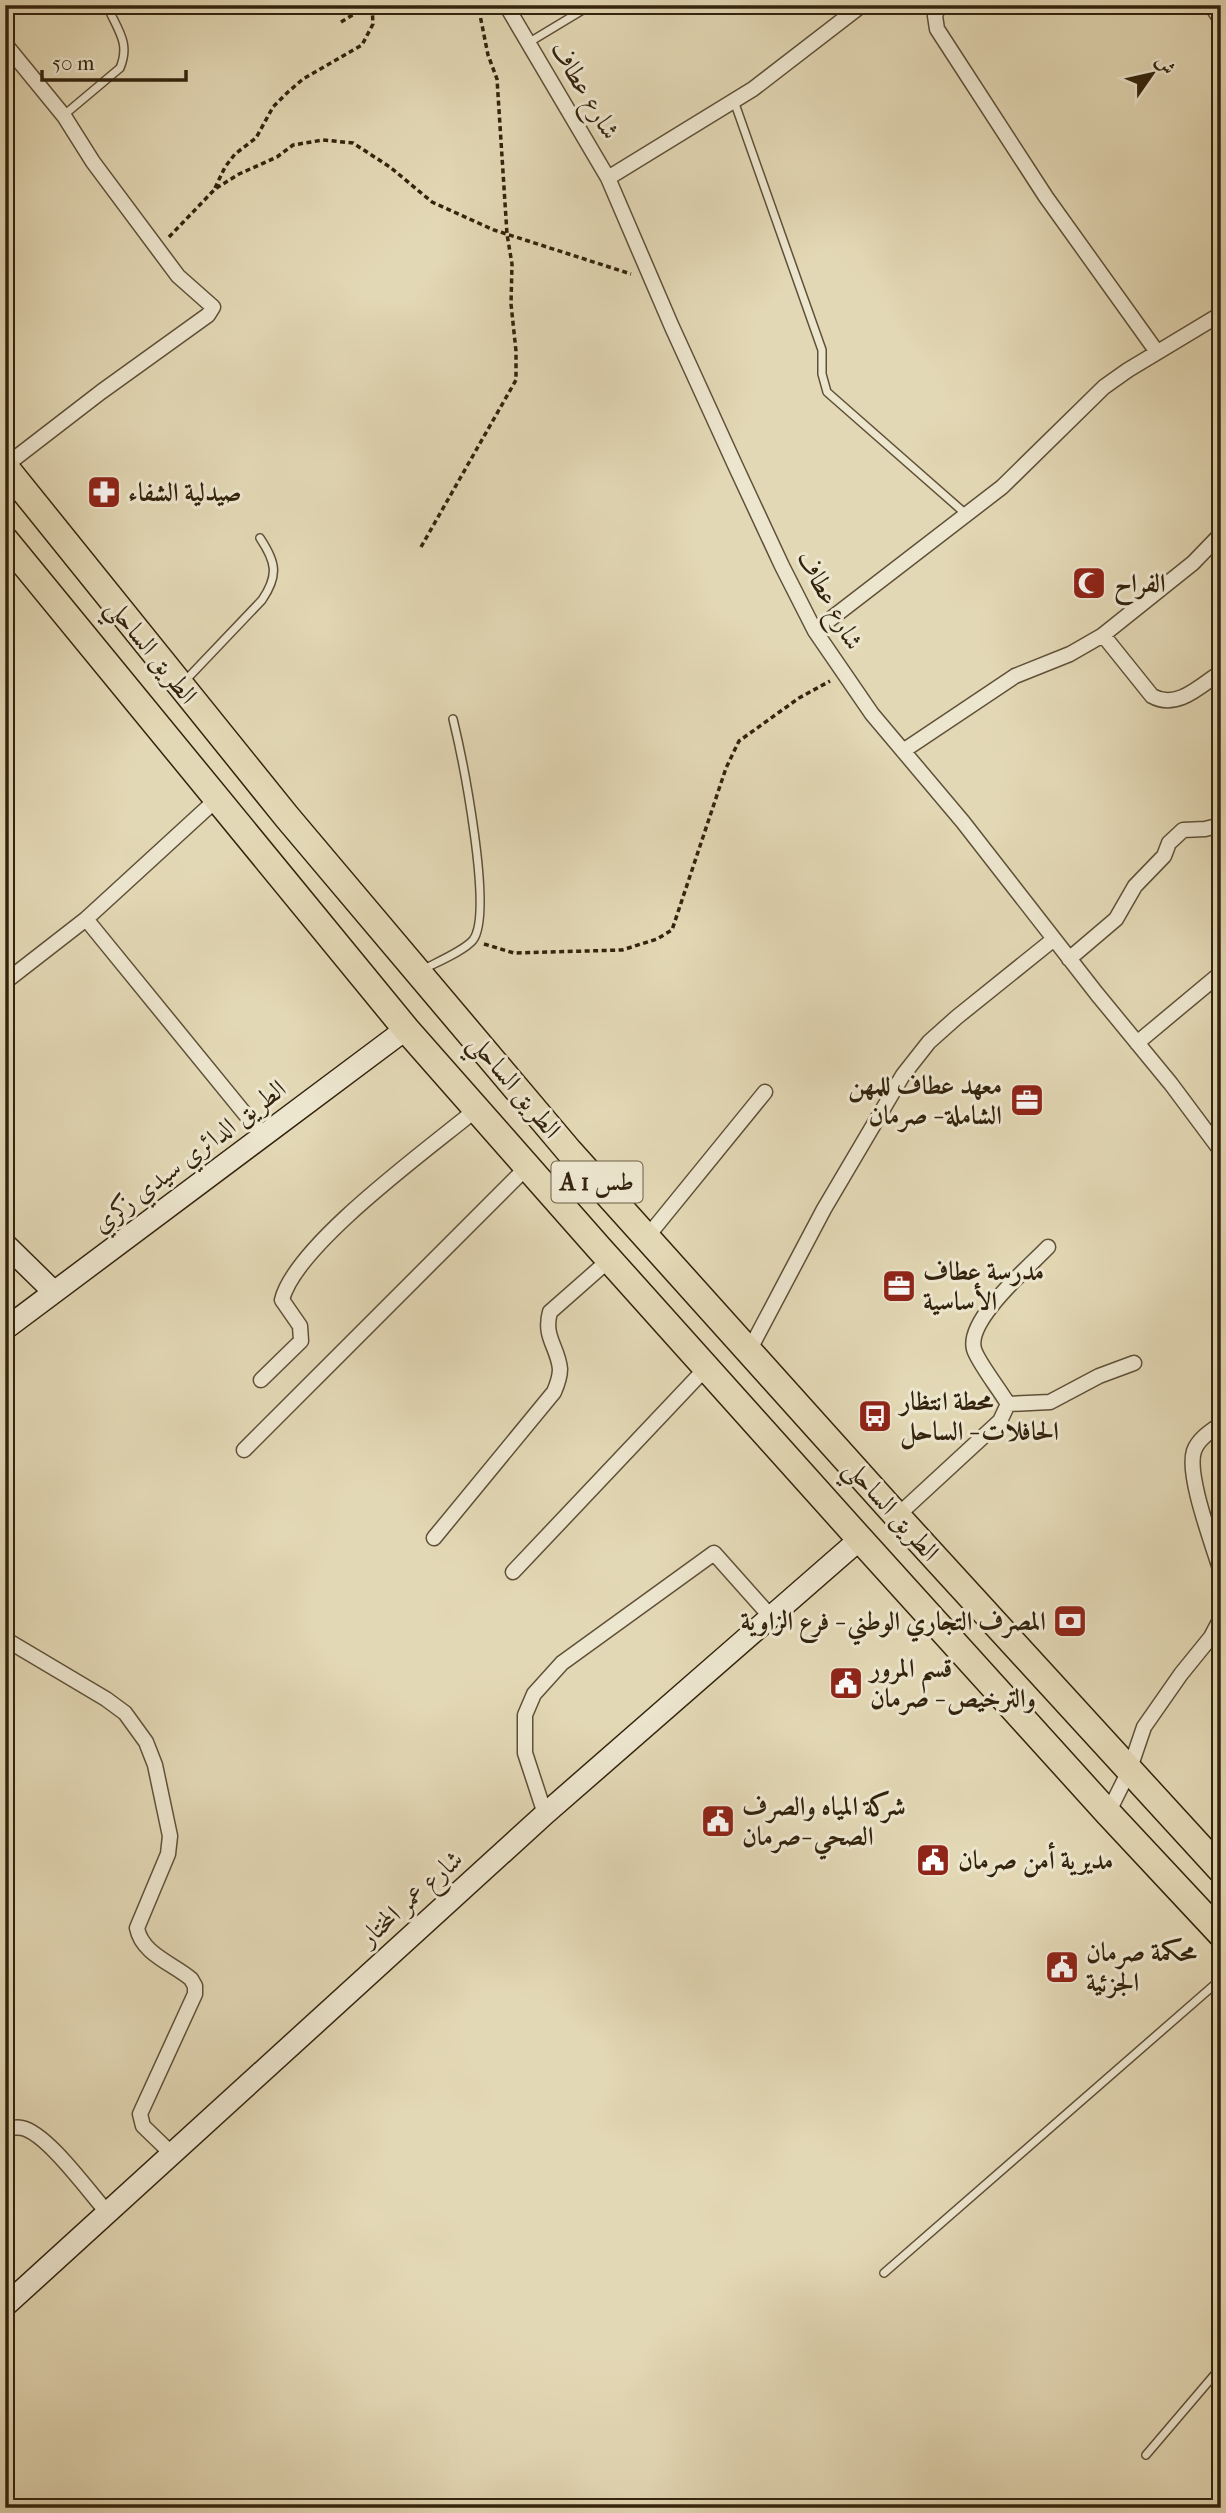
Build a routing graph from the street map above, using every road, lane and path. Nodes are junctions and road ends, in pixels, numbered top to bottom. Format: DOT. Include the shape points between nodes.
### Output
graph roads {
  1 [pos="371,5"];
  2 [pos="478,5"];
  3 [pos="506,5"];
  4 [pos="591,5"];
  5 [pos="862,5"];
  6 [pos="939,5"];
  7 [pos="1211,5"];
  8 [pos="109,9"];
  9 [pos="1221,20"];
  10 [pos="341,22"];
  11 [pos="528,43"];
  12 [pos="5,44"];
  13 [pos="734,101"];
  14 [pos="64,116"];
  15 [pos="608,177"];
  16 [pos="215,189"];
  17 [pos="508,234"];
  18 [pos="157,247"];
  19 [pos="653,282"];
  20 [pos="1221,314"];
  21 [pos="1157,352"];
  22 [pos="5,466"];
  23 [pos="967,515"];
  24 [pos="1221,534"];
  25 [pos="260,538"];
  26 [pos="5,540"];
  27 [pos="421,547"];
  28 [pos="128,622"];
  29 [pos="815,631"];
  30 [pos="1103,635"];
  31 [pos="95,652"];
  32 [pos="1221,672"];
  33 [pos="844,674"];
  34 [pos="180,686"];
  35 [pos="453,719"];
  36 [pos="903,751"];
  37 [pos="217,799"];
  38 [pos="1221,825"];
  39 [pos="86,919"];
  40 [pos="1054,939"];
  41 [pos="473,940"];
  42 [pos="1069,959"];
  43 [pos="418,972"];
  44 [pos="8,974"];
  45 [pos="1221,974"];
  46 [pos="406,1029"];
  47 [pos="1137,1043"];
  48 [pos="765,1092"];
  49 [pos="478,1108"];
  50 [pos="262,1136"];
  51 [pos="1221,1151"];
  52 [pos="528,1166"];
  53 [pos="647,1237"];
  54 [pos="5,1244"];
  55 [pos="1048,1247"];
  56 [pos="609,1260"];
  57 [pos="54,1292"];
  58 [pos="5,1328"];
  59 [pos="749,1352"];
  60 [pos="1134,1363"];
  61 [pos="706,1368"];
  62 [pos="261,1380"];
  63 [pos="1008,1404"];
  64 [pos="1221,1424"];
  65 [pos="244,1450"];
  66 [pos="897,1516"];
  67 [pos="435,1538"];
  68 [pos="860,1539"];
  69 [pos="513,1572"];
  70 [pos="1221,1572"];
  71 [pos="771,1617"];
  72 [pos="1221,1618"];
  73 [pos="5,1639"];
  74 [pos="1129,1770"];
  75 [pos="1108,1813"];
  76 [pos="545,1814"];
  77 [pos="1221,1870"];
  78 [pos="1221,1934"];
  79 [pos="1221,1979"];
  80 [pos="5,2129"];
  81 [pos="171,2153"];
  82 [pos="107,2212"];
  83 [pos="884,2273"];
  84 [pos="5,2306"];
  85 [pos="1221,2367"];
  86 [pos="1146,2455"];
  1 -- 10 [label="path"];
  1 -- 16 [label="path" via="373,24 362,45 288,92 273,107 256,138 225,167"];
  2 -- 17 [label="path" via="497,79"];
  3 -- 11 [label="street, شارع عطاف"];
  4 -- 11 [label="lane"];
  5 -- 13 [label="street"];
  6 -- 21 [label="street" via="937,29 1046,197"];
  7 -- 9 [label="street"];
  8 -- 14 [label="lane" via="125,45 120,68"];
  11 -- 15 [label="street, شارع عطاف"];
  12 -- 14 [label="street"];
  13 -- 15 [label="street"];
  13 -- 23 [label="lane" via="821,350 827,392"];
  14 -- 18 [label="street"];
  15 -- 19 [label="street, شارع عطاف"];
  16 -- 17 [label="path" via="293,145 324,140 353,143 432,202"];
  16 -- 18 [label="path"];
  17 -- 19 [label="path"];
  17 -- 27 [label="path" via="516,380"];
  18 -- 22 [label="street" via="185,284 210,302 213,311"];
  19 -- 29 [label="street, شارع عطاف"];
  20 -- 21 [label="street"];
  21 -- 23 [label="street" via="1104,387"];
  22 -- 28 [label="highway, الطريق الساحلي / A 1 طس"];
  23 -- 29 [label="street"];
  24 -- 30 [label="street" via="1186,569"];
  25 -- 34 [label="lane" via="273,559 271,586"];
  26 -- 31 [label="highway, الطريق الساحلي / A 1 طس"];
  28 -- 31 [label="highway"];
  28 -- 34 [label="highway, الطريق الساحلي / A 1 طس"];
  29 -- 33 [label="street, شارع عطاف"];
  30 -- 32 [label="street" via="1152,696 1163,702 1181,698"];
  30 -- 36 [label="street" via="1015,676"];
  31 -- 37 [label="highway, الطريق الساحلي / A 1 طس"];
  33 -- 36 [label="street, شارع عطاف"];
  33 -- 41 [label="path" via="799,698 739,741 672,930 622,950 576,953 514,953"];
  34 -- 43 [label="highway, الطريق الساحلي / A 1 طس"];
  35 -- 41 [label="lane" via="480,884 481,918"];
  36 -- 40 [label="street, شارع عطاف"];
  37 -- 39 [label="street"];
  37 -- 46 [label="highway, الطريق الساحلي / A 1 طس"];
  38 -- 42 [label="street" via="1183,830 1169,842 1164,856 1135,886 1116,919"];
  39 -- 44 [label="street"];
  39 -- 50 [label="street"];
  40 -- 42 [label="street, شارع عطاف"];
  40 -- 59 [label="street" via="929,1042 903,1075 824,1209"];
  41 -- 43 [label="lane"];
  42 -- 47 [label="street, شارع عطاف"];
  43 -- 53 [label="highway, الطريق الساحلي / A 1 طس"];
  45 -- 47 [label="street"];
  46 -- 49 [label="highway, الطريق الساحلي / A 1 طس"];
  46 -- 50 [label="street, الطريق الدائري سيدي زكري"];
  47 -- 51 [label="street, شارع عطاف"];
  48 -- 53 [label="street"];
  49 -- 52 [label="highway, الطريق الساحلي / A 1 طس"];
  49 -- 62 [label="street" via="362,1202 295,1273 282,1300 300,1326 300,1341"];
  50 -- 57 [label="street, الطريق الدائري سيدي زكري"];
  52 -- 56 [label="highway, الطريق الساحلي / A 1 طس"];
  52 -- 65 [label="street"];
  53 -- 59 [label="highway, الطريق الساحلي / A 1 طس"];
  54 -- 57 [label="street"];
  55 -- 63 [label="street" via="995,1301 972,1335 974,1350"];
  56 -- 61 [label="highway, الطريق الساحلي / A 1 طس"];
  56 -- 67 [label="street" via="550,1312 548,1333 560,1369 554,1392"];
  57 -- 58 [label="street, الطريق الدائري سيدي زكري"];
  59 -- 66 [label="highway, الطريق الساحلي / A 1 طس"];
  60 -- 63 [label="street" via="1050,1402"];
  61 -- 68 [label="highway, الطريق الساحلي / A 1 طس"];
  61 -- 69 [label="street"];
  63 -- 66 [label="street" via="1000,1421"];
  64 -- 70 [label="street" via="1203,1437 1194,1450 1192,1465"];
  66 -- 74 [label="highway, الطريق الساحلي / A 1 طس"];
  68 -- 71 [label="street, شارع عمر المختار"];
  68 -- 75 [label="highway, الطريق الساحلي / A 1 طس"];
  71 -- 76 [label="street, شارع عمر المختار"];
  71 -- 76 [label="street" via="714,1553 562,1662 534,1693 525,1715 526,1754"];
  72 -- 74 [label="street" via="1144,1727"];
  73 -- 81 [label="street" via="125,1713 146,1742 155,1765 170,1836 168,1854 139,1919 139,1938 195,1986 140,2114 143,2126"];
  74 -- 75 [label="street"];
  74 -- 77 [label="highway, الطريق الساحلي / A 1 طس"];
  75 -- 78 [label="highway, الطريق الساحلي / A 1 طس"];
  76 -- 81 [label="street, شارع عمر المختار"];
  79 -- 83 [label="lane"];
  80 -- 82 [label="street" via="21,2127 34,2133"];
  81 -- 82 [label="street, شارع عمر المختار"];
  82 -- 84 [label="street, شارع عمر المختار"];
  85 -- 86 [label="lane"];
}
